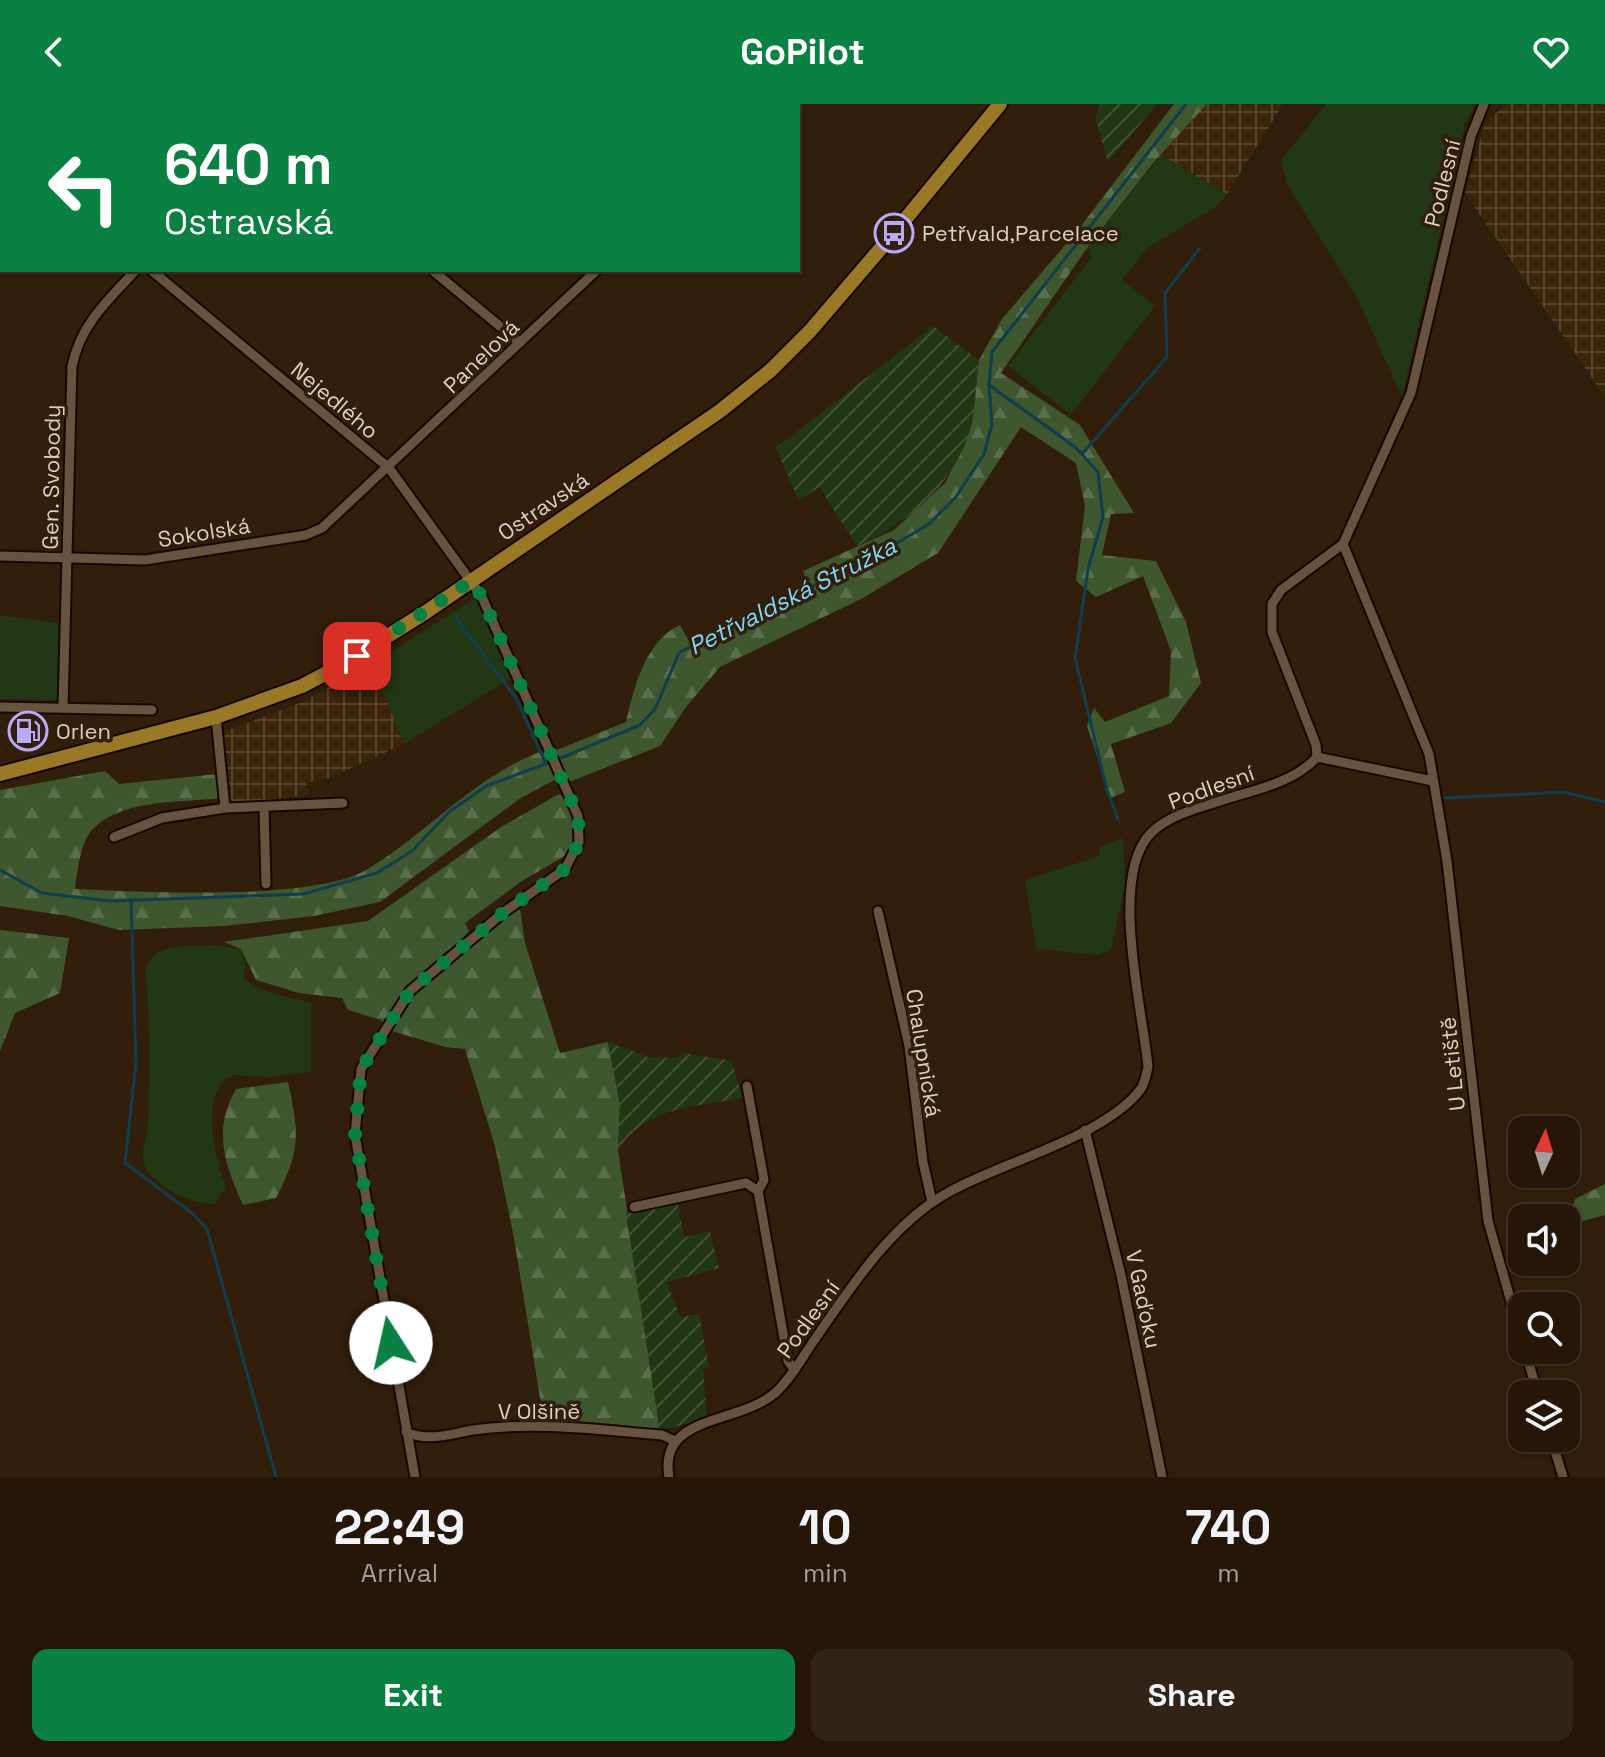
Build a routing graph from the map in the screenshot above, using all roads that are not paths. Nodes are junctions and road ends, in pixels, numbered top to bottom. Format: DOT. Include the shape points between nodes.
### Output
graph roads {
  1 [pos="1000,104"];
  2 [pos="1484,104"];
  3 [pos="134,272"];
  4 [pos="153,272"];
  5 [pos="434,272"];
  6 [pos="595,272"];
  7 [pos="520,343"];
  8 [pos="389,468"];
  9 [pos="1343,544"];
  10 [pos="0,556"];
  11 [pos="67,558"];
  12 [pos="471,581"];
  13 [pos="0,707"];
  14 [pos="63,708"];
  15 [pos="152,710"];
  16 [pos="216,717"];
  17 [pos="1317,757"];
  18 [pos="0,774"];
  19 [pos="1433,781"];
  20 [pos="343,803"];
  21 [pos="264,807"];
  22 [pos="225,808"];
  23 [pos="114,837"];
  24 [pos="266,884"];
  25 [pos="878,911"];
  26 [pos="747,1086"];
  27 [pos="1085,1130"];
  28 [pos="758,1191"];
  29 [pos="932,1202"];
  30 [pos="634,1207"];
  31 [pos="1508,1292"];
  32 [pos="794,1369"];
  33 [pos="406,1432"];
  34 [pos="673,1440"];
  35 [pos="1555,1452"];
  36 [pos="415,1477"];
  37 [pos="669,1477"];
  38 [pos="1162,1477"];
  39 [pos="1563,1477"];
  1 -- 12 [label="main road, Ostravská" via="810,331 771,370 720,411"];
  2 -- 9 [label="street, Podlesní" via="1471,136 1411,393"];
  3 -- 11 [label="street, Gen. Svobody" via="87,322 77,342"];
  4 -- 8 [label="street, Nejedlého"];
  5 -- 7 [label="street"];
  6 -- 7 [label="street, Panelová"];
  7 -- 8 [label="street, Panelová"];
  8 -- 11 [label="street, Sokolská" via="322,528 306,535 145,560"];
  8 -- 12 [label="street, Nejedlého"];
  9 -- 17 [label="street, Podlesní" via="1281,590 1270,617"];
  9 -- 19 [label="street, U Letiště" via="1412,704"];
  10 -- 11 [label="street, Sokolská"];
  11 -- 14 [label="street, Gen. Svobody"];
  12 -- 16 [label="main road, Ostravská" via="340,666 302,686"];
  12 -- 33 [label="street" via="578,816 579,842 565,869 410,991 361,1069 355,1135"];
  13 -- 14 [label="street"];
  14 -- 15 [label="street"];
  16 -- 18 [label="main road, Ostravská"];
  16 -- 22 [label="street"];
  17 -- 19 [label="street"];
  17 -- 27 [label="street, Podlesní" via="1300,771 1167,820 1149,834 1133,872 1130,914 1148,1067 1143,1087 1129,1102"];
  19 -- 31 [label="street, U Letiště" via="1488,1221"];
  20 -- 21 [label="street"];
  21 -- 22 [label="street"];
  21 -- 24 [label="street"];
  22 -- 23 [label="street" via="162,818"];
  25 -- 29 [label="street, Chalupnická" via="909,1046"];
  26 -- 28 [label="street" via="764,1180"];
  27 -- 29 [label="street, Podlesní"];
  27 -- 38 [label="street, V Gaďoku"];
  28 -- 30 [label="street" via="746,1183"];
  28 -- 32 [label="street" via="788,1361"];
  29 -- 32 [label="street, Podlesní" via="883,1250"];
  32 -- 34 [label="street, Podlesní" via="776,1392 749,1409"];
  33 -- 34 [label="street, V Olšině" via="421,1439 546,1426"];
  33 -- 36 [label="street"];
  34 -- 37 [label="street" via="666,1459"];
  35 -- 39 [label="street"];
}
